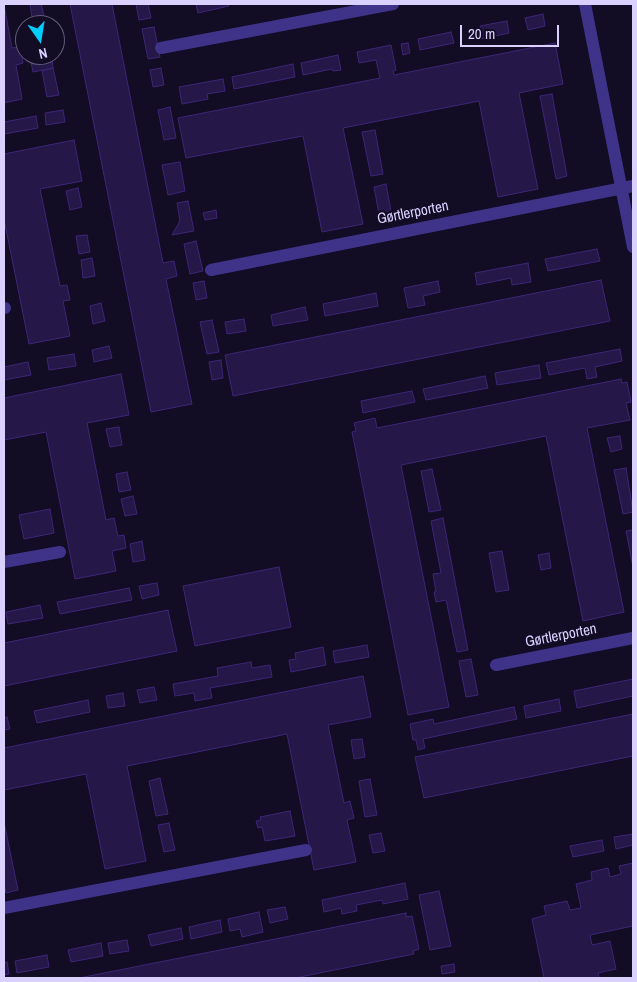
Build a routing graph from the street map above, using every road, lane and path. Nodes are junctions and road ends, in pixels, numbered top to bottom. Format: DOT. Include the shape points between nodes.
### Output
graph roads {
  1 [pos="393,4"];
  2 [pos="585,4"];
  3 [pos="161,48"];
  4 [pos="627,187"];
  5 [pos="633,247"];
  6 [pos="211,270"];
  7 [pos="60,552"];
  8 [pos="4,562"];
  9 [pos="633,638"];
  10 [pos="496,665"];
  11 [pos="306,850"];
  12 [pos="4,908"];
  1 -- 3 [label="street"];
  2 -- 4 [label="street"];
  4 -- 5 [label="street"];
  4 -- 6 [label="street, Gørtlerporten"];
  7 -- 8 [label="street"];
  9 -- 10 [label="street, Gørtlerporten"];
  11 -- 12 [label="street"];
}
